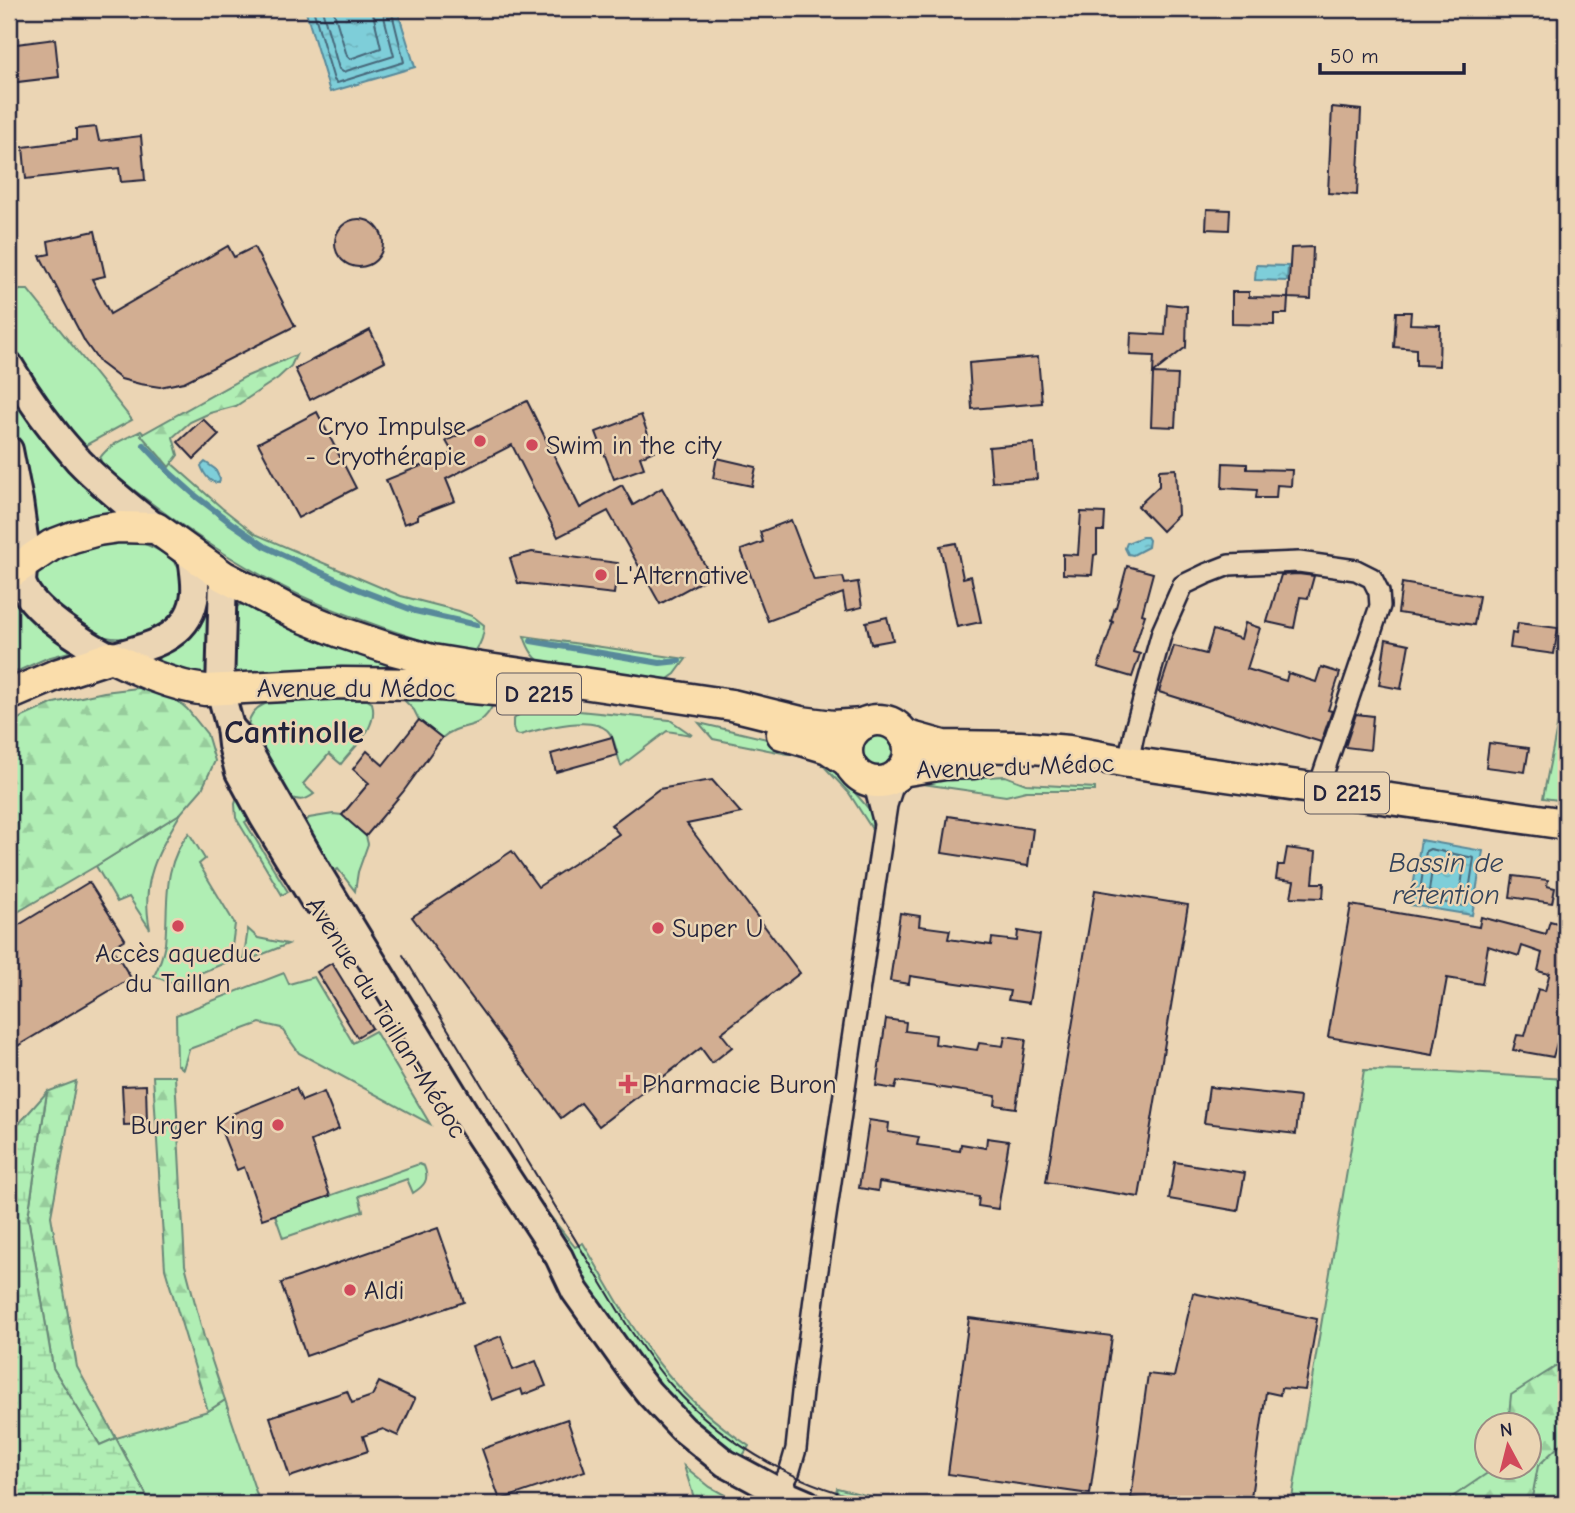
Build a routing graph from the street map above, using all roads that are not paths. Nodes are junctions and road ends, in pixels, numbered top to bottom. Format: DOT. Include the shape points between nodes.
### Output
graph roads {
  1 [pos="9,365"];
  2 [pos="9,450"];
  3 [pos="156,528"];
  4 [pos="192,555"];
  5 [pos="16,569"];
  6 [pos="223,576"];
  7 [pos="111,657"];
  8 [pos="220,690"];
  9 [pos="9,695"];
  10 [pos="863,724"];
  11 [pos="904,735"];
  12 [pos="849,762"];
  13 [pos="1128,762"];
  14 [pos="891,775"];
  15 [pos="1318,789"];
  16 [pos="1566,824"];
  17 [pos="779,1492"];
  18 [pos="807,1504"];
  1 -- 3 [label="street, Avenue du Médoc" via="80,463"];
  2 -- 5 [label="street, Avenue du Médoc" via="25,545"];
  3 -- 4 [label="main road, Avenue du Médoc / D 2215"];
  3 -- 5 [label="main road" via="119,527 73,537"];
  4 -- 6 [label="main road, Avenue du Médoc / D 2215"];
  4 -- 7 [label="street" via="195,596 184,623 164,639"];
  5 -- 7 [label="street, Avenue du Médoc / D 2215" via="28,595 70,633"];
  6 -- 8 [label="street, Avenue du Taillan-Médoc"];
  6 -- 10 [label="main road, Avenue du Médoc / D 2215" via="340,632 432,660 732,705 801,722"];
  7 -- 8 [label="main road, Avenue du Médoc / D 2215" via="193,688"];
  7 -- 9 [label="main road"];
  8 -- 12 [label="main road, Avenue du Médoc / D 2215" via="303,684 430,684 568,697 764,729 828,748"];
  8 -- 17 [label="street, Avenue du Taillan-Médoc" via="230,727 611,1343 683,1429 725,1463"];
  10 -- 11 [label="main road" via="889,722"];
  10 -- 12 [label="main road" via="847,744"];
  11 -- 13 [label="main road, Avenue du Médoc / D 2215" via="943,746 1056,750"];
  11 -- 14 [label="main road" via="909,753"];
  12 -- 14 [label="main road" via="863,778"];
  13 -- 14 [label="main road, Avenue du Médoc / D 2215" via="944,764"];
  13 -- 15 [label="main road, Avenue du Médoc / D 2215"];
  13 -- 15 [label="street" via="1162,632 1183,585 1229,565 1322,565 1356,570 1372,578 1380,606"];
  14 -- 17 [label="street" via="796,1448"];
  15 -- 16 [label="main road, Avenue du Médoc / D 2215"];
  17 -- 18 [label="street, Avenue du Taillan-Médoc"];
}
